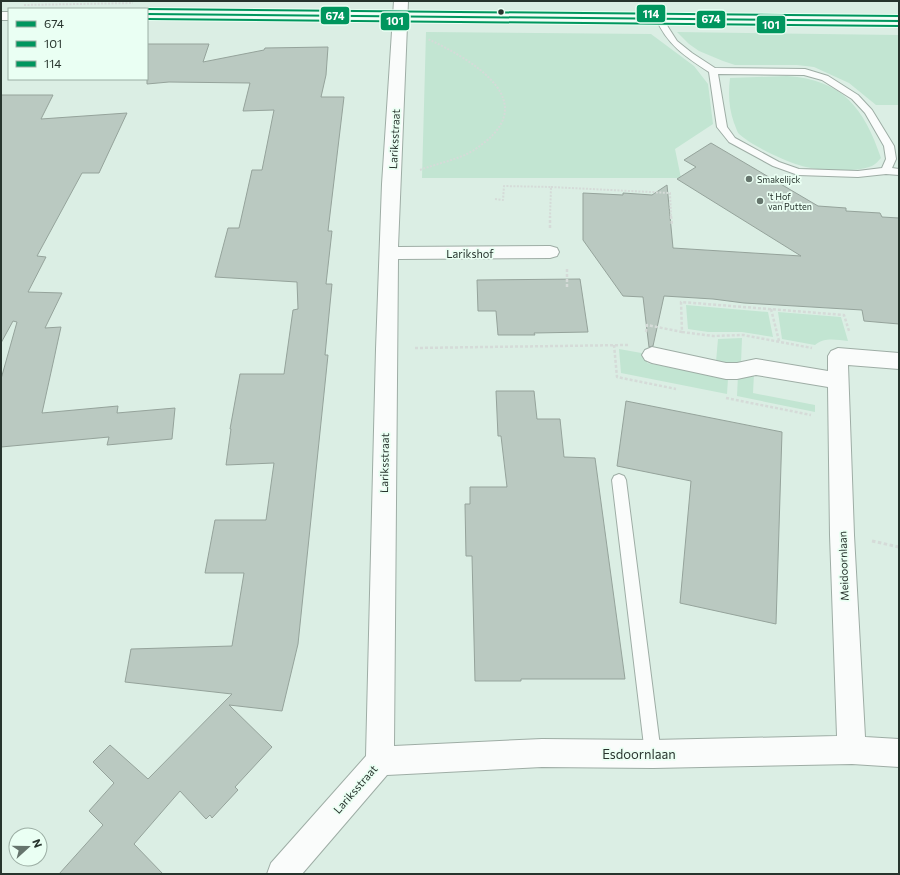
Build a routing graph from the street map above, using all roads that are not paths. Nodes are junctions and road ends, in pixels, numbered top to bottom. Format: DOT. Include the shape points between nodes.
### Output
graph roads {
  1 [pos="148,14"];
  2 [pos="400,15"];
  3 [pos="660,18"];
  4 [pos="899,20"];
  5 [pos="713,71"];
  6 [pos="886,171"];
  7 [pos="899,172"];
  8 [pos="550,252"];
  9 [pos="390,253"];
  10 [pos="648,352"];
  11 [pos="899,361"];
  12 [pos="839,381"];
  13 [pos="619,480"];
  14 [pos="852,750"];
  15 [pos="899,753"];
  16 [pos="653,754"];
  17 [pos="380,760"];
  18 [pos="282,874"];
  1 -- 2 [label="street"];
  2 -- 3 [label="street"];
  2 -- 9 [label="street, Lariksstraat"];
  3 -- 4 [label="street"];
  3 -- 5 [label="lane" via="663,28 675,44"];
  5 -- 6 [label="lane" via="722,127 732,140 776,164 798,172 858,174"];
  5 -- 6 [label="lane" via="805,72 825,78 855,97 869,112 889,146 892,159"];
  6 -- 7 [label="lane"];
  8 -- 9 [label="street, Larikshof"];
  9 -- 17 [label="street, Lariksstraat" via="386,348"];
  10 -- 12 [label="street" via="726,371 756,366"];
  11 -- 12 [label="street, Meidoornlaan" via="838,356"];
  12 -- 14 [label="street, Meidoornlaan" via="842,535"];
  13 -- 16 [label="lane"];
  14 -- 15 [label="street, Esdoornlaan"];
  14 -- 16 [label="street, Esdoornlaan"];
  16 -- 17 [label="street, Esdoornlaan" via="542,753"];
  17 -- 18 [label="street, Lariksstraat"];
}
